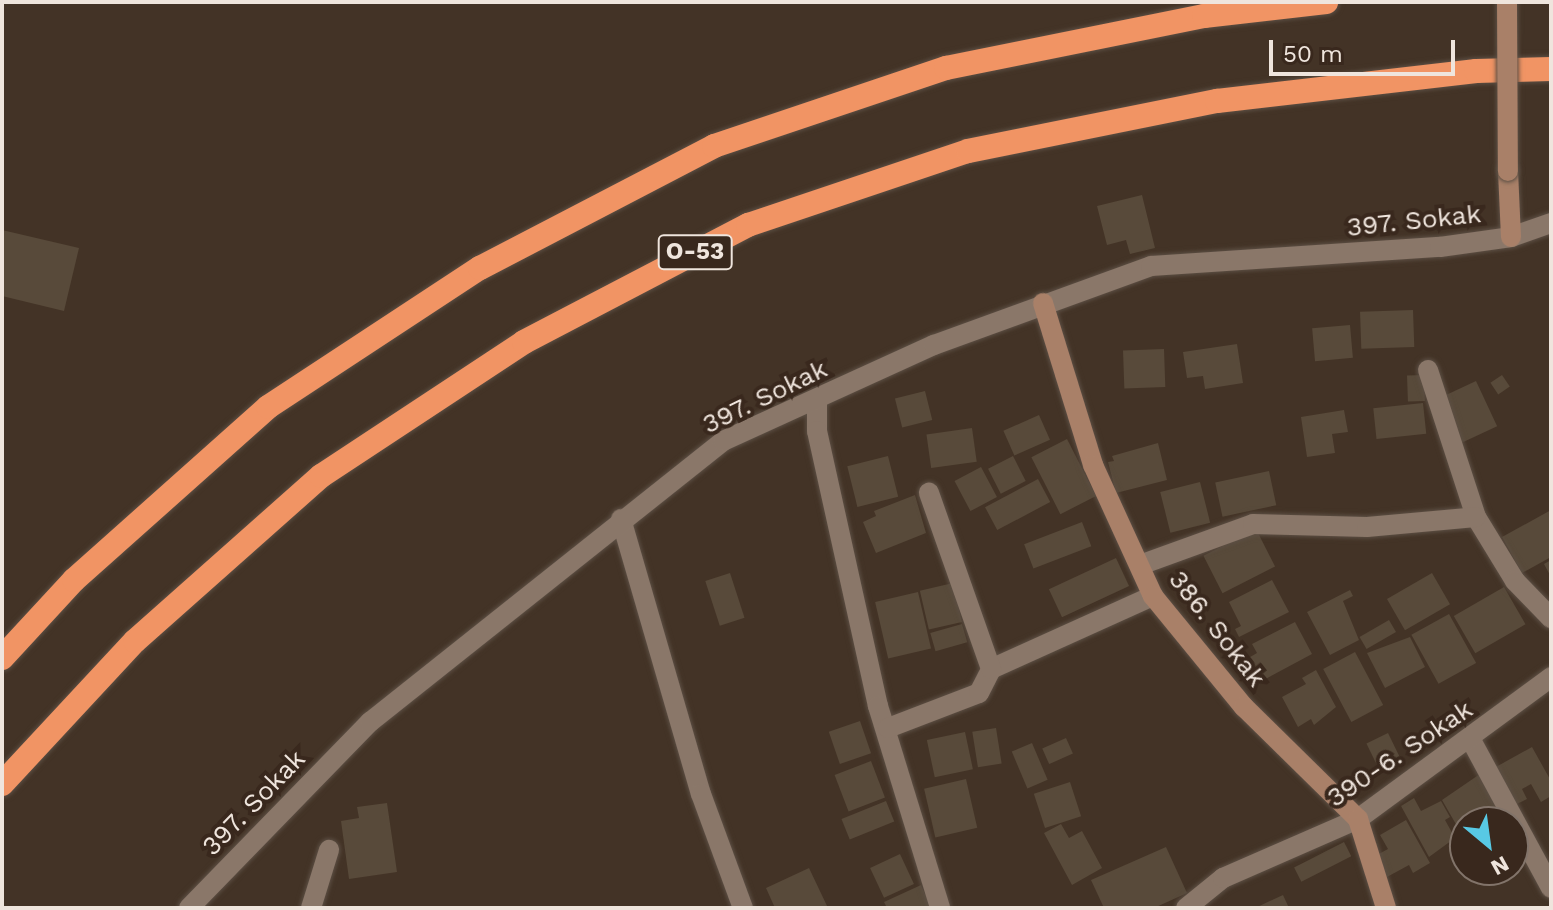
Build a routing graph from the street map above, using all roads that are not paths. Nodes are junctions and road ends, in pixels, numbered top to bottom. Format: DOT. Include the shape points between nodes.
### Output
graph roads {
  1 [pos="1326,2"];
  2 [pos="1507,2"];
  3 [pos="1551,69"];
  4 [pos="1551,223"];
  5 [pos="1511,237"];
  6 [pos="1043,303"];
  7 [pos="1428,370"];
  8 [pos="817,399"];
  9 [pos="929,493"];
  10 [pos="1476,517"];
  11 [pos="621,519"];
  12 [pos="1140,565"];
  13 [pos="1153,596"];
  14 [pos="1551,618"];
  15 [pos="2,658"];
  16 [pos="991,669"];
  17 [pos="1551,677"];
  18 [pos="888,728"];
  19 [pos="1471,740"];
  20 [pos="2,784"];
  21 [pos="1358,819"];
  22 [pos="329,850"];
  23 [pos="1551,888"];
  24 [pos="189,908"];
  25 [pos="311,908"];
  26 [pos="743,908"];
  27 [pos="940,908"];
  28 [pos="1186,908"];
  29 [pos="1386,908"];
  1 -- 15 [label="highway" via="1204,16 946,68 714,146 480,268 268,407 74,580"];
  2 -- 5 [label="street, bridge"];
  3 -- 20 [label="highway, O-53" via="1476,71 1217,101 968,151 748,225 524,342 321,476 135,641"];
  4 -- 5 [label="street, 397. Sokak"];
  5 -- 6 [label="street, 397. Sokak" via="1151,266"];
  6 -- 8 [label="street, 397. Sokak"];
  6 -- 12 [label="street, 386. Sokak" via="1093,465"];
  7 -- 10 [label="street"];
  8 -- 11 [label="street, 397. Sokak" via="723,441"];
  8 -- 18 [label="street" via="817,431 878,706"];
  9 -- 16 [label="street"];
  10 -- 12 [label="street" via="1367,527 1253,524"];
  10 -- 14 [label="street" via="1515,581"];
  11 -- 24 [label="street, 397. Sokak" via="445,667 370,722"];
  11 -- 26 [label="street" via="701,794"];
  12 -- 13 [label="street, 386. Sokak"];
  13 -- 16 [label="street"];
  13 -- 21 [label="street, 386. Sokak" via="1244,707"];
  16 -- 18 [label="street" via="979,693"];
  17 -- 19 [label="street, 390-6. Sokak"];
  18 -- 27 [label="street"];
  19 -- 21 [label="street, 390-6. Sokak"];
  19 -- 23 [label="street"];
  21 -- 28 [label="street, 390-6. Sokak" via="1223,878"];
  21 -- 29 [label="street, 386. Sokak"];
  22 -- 25 [label="street"];
}
